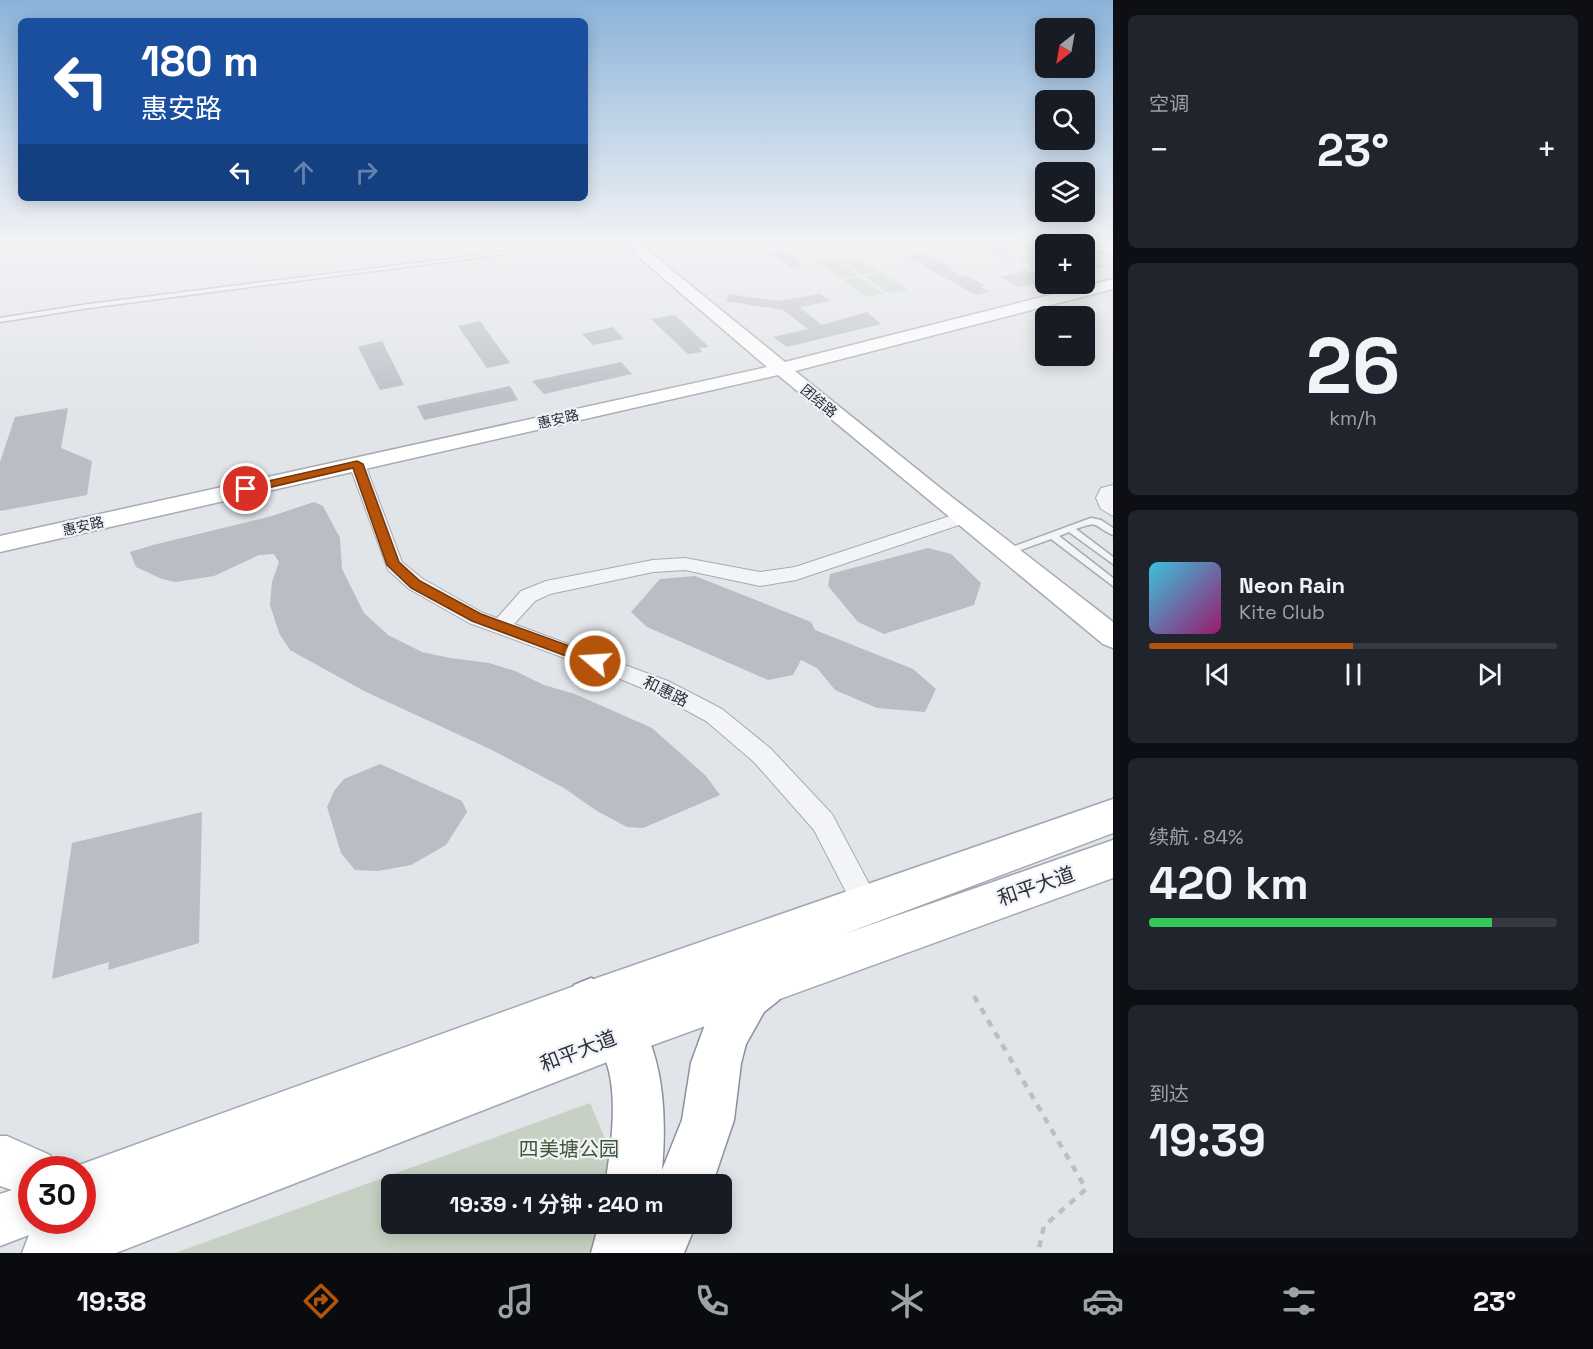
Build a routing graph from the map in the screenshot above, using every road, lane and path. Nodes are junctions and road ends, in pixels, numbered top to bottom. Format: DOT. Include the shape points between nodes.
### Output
graph roads {
  1 [pos="133,300"];
  2 [pos="699,300"];
  3 [pos="1049,300"];
  4 [pos="0,320"];
  5 [pos="781,369"];
  6 [pos="357,464"];
  7 [pos="1113,489"];
  8 [pos="1113,510"];
  9 [pos="962,518"];
  10 [pos="1070,529"];
  11 [pos="1113,532"];
  12 [pos="1052,535"];
  13 [pos="0,544"];
  14 [pos="1006,554"];
  15 [pos="1113,561"];
  16 [pos="1113,583"];
  17 [pos="500,627"];
  18 [pos="1113,637"];
  19 [pos="1113,648"];
  20 [pos="1113,816"];
  21 [pos="1113,859"];
  22 [pos="867,906"];
  23 [pos="762,983"];
  24 [pos="974,996"];
  25 [pos="605,1018"];
  26 [pos="0,1161"];
  27 [pos="18,1166"];
  28 [pos="634,1174"];
  29 [pos="688,1174"];
  30 [pos="96,1184"];
  31 [pos="18,1213"];
  32 [pos="0,1220"];
  33 [pos="625,1234"];
  34 [pos="664,1234"];
  35 [pos="48,1253"];
  36 [pos="620,1253"];
  37 [pos="655,1253"];
  38 [pos="1038,1253"];
  1 -- 4 [label="lane"];
  2 -- 5 [label="street, 团结路"];
  3 -- 5 [label="street, 惠安路"];
  5 -- 6 [label="street, 惠安路"];
  5 -- 9 [label="street, 团结路"];
  6 -- 13 [label="street, 惠安路"];
  6 -- 17 [label="street, 和惠路" via="394,565 416,584"];
  7 -- 8 [label="street" via="1104,498"];
  9 -- 14 [label="street, 团结路"];
  9 -- 17 [label="street" via="807,570 760,579 685,564 653,566 546,588 528,596"];
  10 -- 11 [label="lane" via="1095,521"];
  10 -- 12 [label="lane"];
  10 -- 15 [label="lane"];
  12 -- 14 [label="lane"];
  12 -- 16 [label="lane"];
  14 -- 18 [label="street, 团结路"];
  14 -- 19 [label="street, 团结路"];
  17 -- 22 [label="street, 和惠路" via="615,668 714,715 762,754 823,822"];
  20 -- 22 [label="main road, 和平大道"];
  21 -- 23 [label="main road, 和平大道"];
  22 -- 25 [label="main road, 和平大道"];
  23 -- 25 [label="main road, 和平大道"];
  23 -- 29 [label="highway" via="747,995 724,1036 708,1120"];
  24 -- 38 [label="path" via="1086,1189 1044,1226"];
  25 -- 28 [label="highway" via="635,1071"];
  25 -- 30 [label="main road, 和平大道"];
  25 -- 35 [label="main road, 和平大道"];
  26 -- 27 [label="main road"];
  31 -- 32 [label="main road"];
  33 -- 36 [label="highway"];
  34 -- 37 [label="highway"];
}
